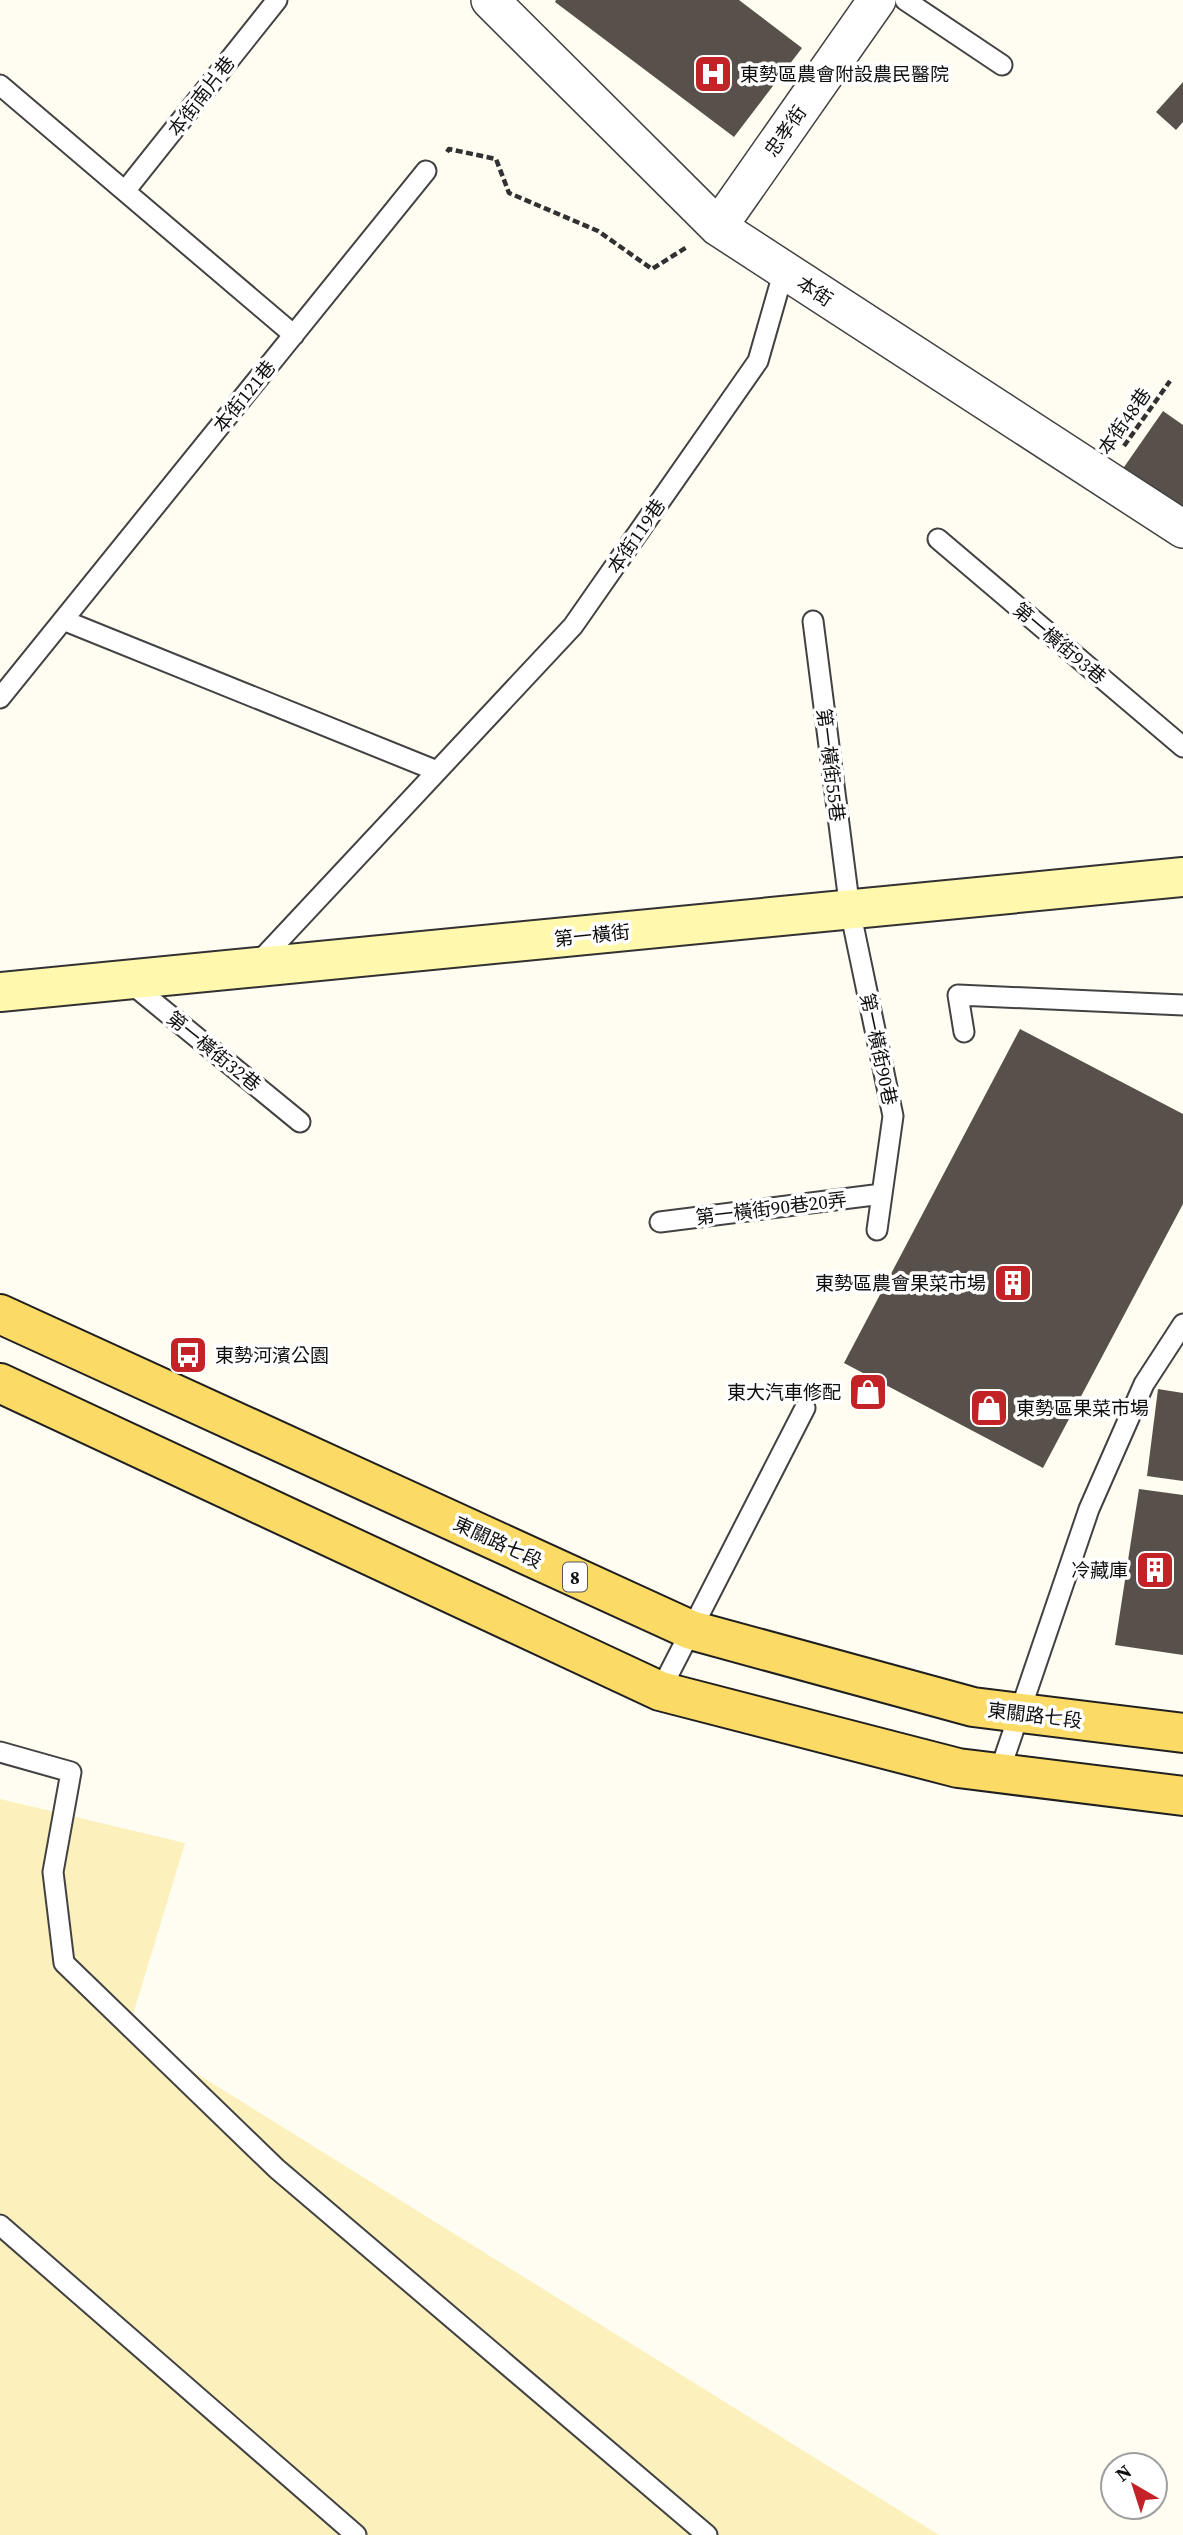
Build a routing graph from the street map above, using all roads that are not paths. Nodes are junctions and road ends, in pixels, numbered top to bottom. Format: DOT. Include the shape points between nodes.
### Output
graph roads {
  1 [pos="277,0"];
  2 [pos="490,0"];
  3 [pos="877,0"];
  4 [pos="905,0"];
  5 [pos="1002,65"];
  6 [pos="0,85"];
  7 [pos="426,172"];
  8 [pos="125,191"];
  9 [pos="718,227"];
  10 [pos="783,270"];
  11 [pos="294,335"];
  12 [pos="1183,529"];
  13 [pos="938,540"];
  14 [pos="63,620"];
  15 [pos="813,621"];
  16 [pos="0,698"];
  17 [pos="1183,747"];
  18 [pos="437,771"];
  19 [pos="1183,877"];
  20 [pos="850,910"];
  21 [pos="253,968"];
  22 [pos="127,980"];
  23 [pos="0,992"];
  24 [pos="1183,1004"];
  25 [pos="964,1032"];
  26 [pos="300,1122"];
  27 [pos="882,1194"];
  28 [pos="660,1222"];
  29 [pos="877,1230"];
  30 [pos="0,1314"];
  31 [pos="1183,1324"];
  32 [pos="0,1383"];
  33 [pos="805,1408"];
  34 [pos="691,1630"];
  35 [pos="660,1690"];
  36 [pos="1019,1712"];
  37 [pos="1183,1733"];
  38 [pos="0,1752"];
  39 [pos="999,1773"];
  40 [pos="1183,1796"];
  41 [pos="0,2225"];
  42 [pos="356,2535"];
  43 [pos="707,2535"];
  1 -- 8 [label="lane, 本街南片巷"];
  2 -- 9 [label="street, 本街"];
  3 -- 9 [label="street, 忠孝街"];
  4 -- 5 [label="lane"];
  6 -- 8 [label="lane"];
  7 -- 11 [label="lane, 本街121巷"];
  8 -- 11 [label="lane"];
  9 -- 10 [label="street, 本街"];
  10 -- 12 [label="street, 本街"];
  10 -- 18 [label="lane, 本街119巷" via="758,361 573,626"];
  11 -- 14 [label="lane, 本街121巷"];
  13 -- 17 [label="lane, 第一橫街93巷"];
  14 -- 16 [label="lane"];
  14 -- 18 [label="lane"];
  15 -- 20 [label="lane, 第一橫街55巷"];
  18 -- 21 [label="lane, 本街119巷"];
  19 -- 20 [label="street, 第一橫街"];
  20 -- 21 [label="street, 第一橫街"];
  20 -- 27 [label="lane, 第一橫街90巷" via="893,1116"];
  21 -- 22 [label="street, 第一橫街"];
  22 -- 23 [label="street, 第一橫街"];
  22 -- 26 [label="lane, 第一橫街32巷"];
  24 -- 25 [label="lane" via="958,995"];
  27 -- 28 [label="lane, 第一橫街90巷20弄"];
  27 -- 29 [label="lane, 第一橫街90巷"];
  30 -- 34 [label="main road, 東關路七段 / 8"];
  31 -- 36 [label="lane" via="1144,1384 1089,1509"];
  32 -- 35 [label="main road"];
  33 -- 34 [label="lane"];
  34 -- 35 [label="lane"];
  34 -- 36 [label="main road, 東關路七段 / 8" via="973,1707"];
  35 -- 39 [label="main road" via="958,1768"];
  36 -- 37 [label="main road, 東關路七段 / 8"];
  36 -- 39 [label="lane"];
  38 -- 43 [label="lane" via="71,1772 53,1872 64,1963 277,2169"];
  39 -- 40 [label="main road"];
  41 -- 42 [label="lane"];
}
